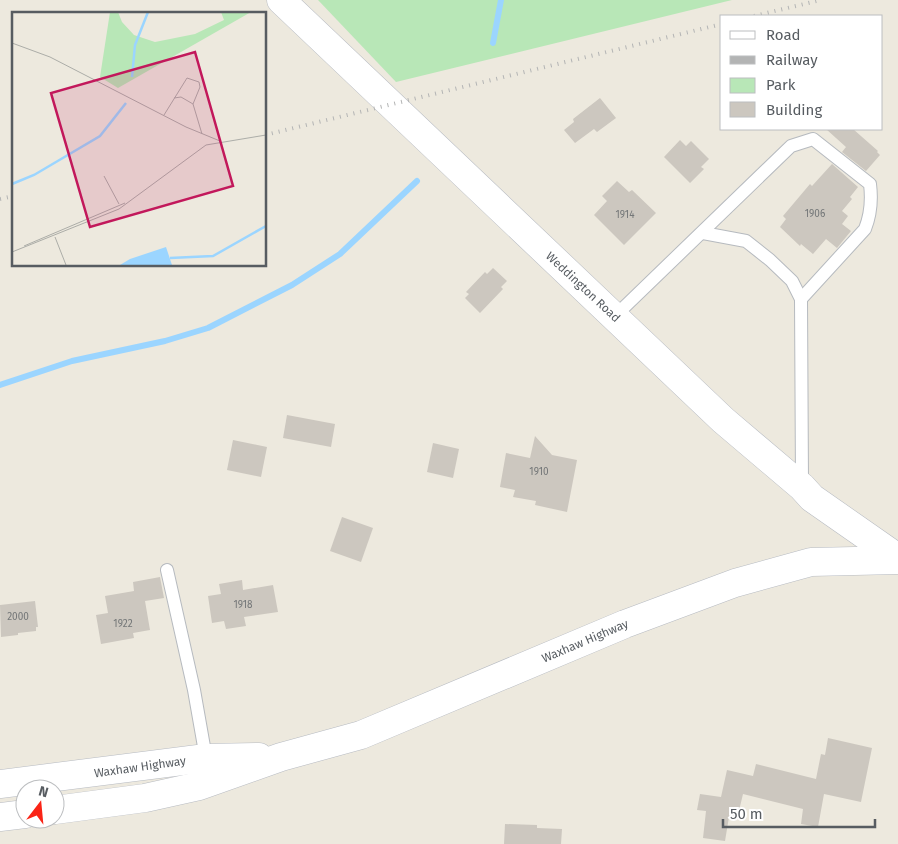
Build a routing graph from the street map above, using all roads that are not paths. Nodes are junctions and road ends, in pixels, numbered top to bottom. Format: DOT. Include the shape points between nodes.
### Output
graph roads {
  1 [pos="281,0"];
  2 [pos="703,233"];
  3 [pos="801,299"];
  4 [pos="614,317"];
  5 [pos="802,487"];
  6 [pos="898,559"];
  7 [pos="167,570"];
  8 [pos="281,757"];
  9 [pos="206,758"];
  10 [pos="0,784"];
  11 [pos="65,809"];
  12 [pos="15,815"];
  13 [pos="0,817"];
  1 -- 4 [label="main road, Weddington Road"];
  2 -- 3 [label="lane" via="746,242 792,281"];
  2 -- 3 [label="lane" via="792,146 813,138 870,184 872,194 865,229"];
  2 -- 4 [label="lane"];
  3 -- 5 [label="lane"];
  4 -- 5 [label="main road, Weddington Road" via="723,420"];
  5 -- 6 [label="main road, Weddington Road" via="812,498"];
  6 -- 8 [label="main road, Waxhaw Highway" via="811,562 735,583 625,624 360,735"];
  7 -- 9 [label="lane"];
  8 -- 9 [label="main road, Waxhaw Highway"];
  8 -- 11 [label="main road, Waxhaw Highway" via="199,786 145,798"];
  9 -- 10 [label="main road, Waxhaw Highway"];
  12 -- 13 [label="main road"];
}
